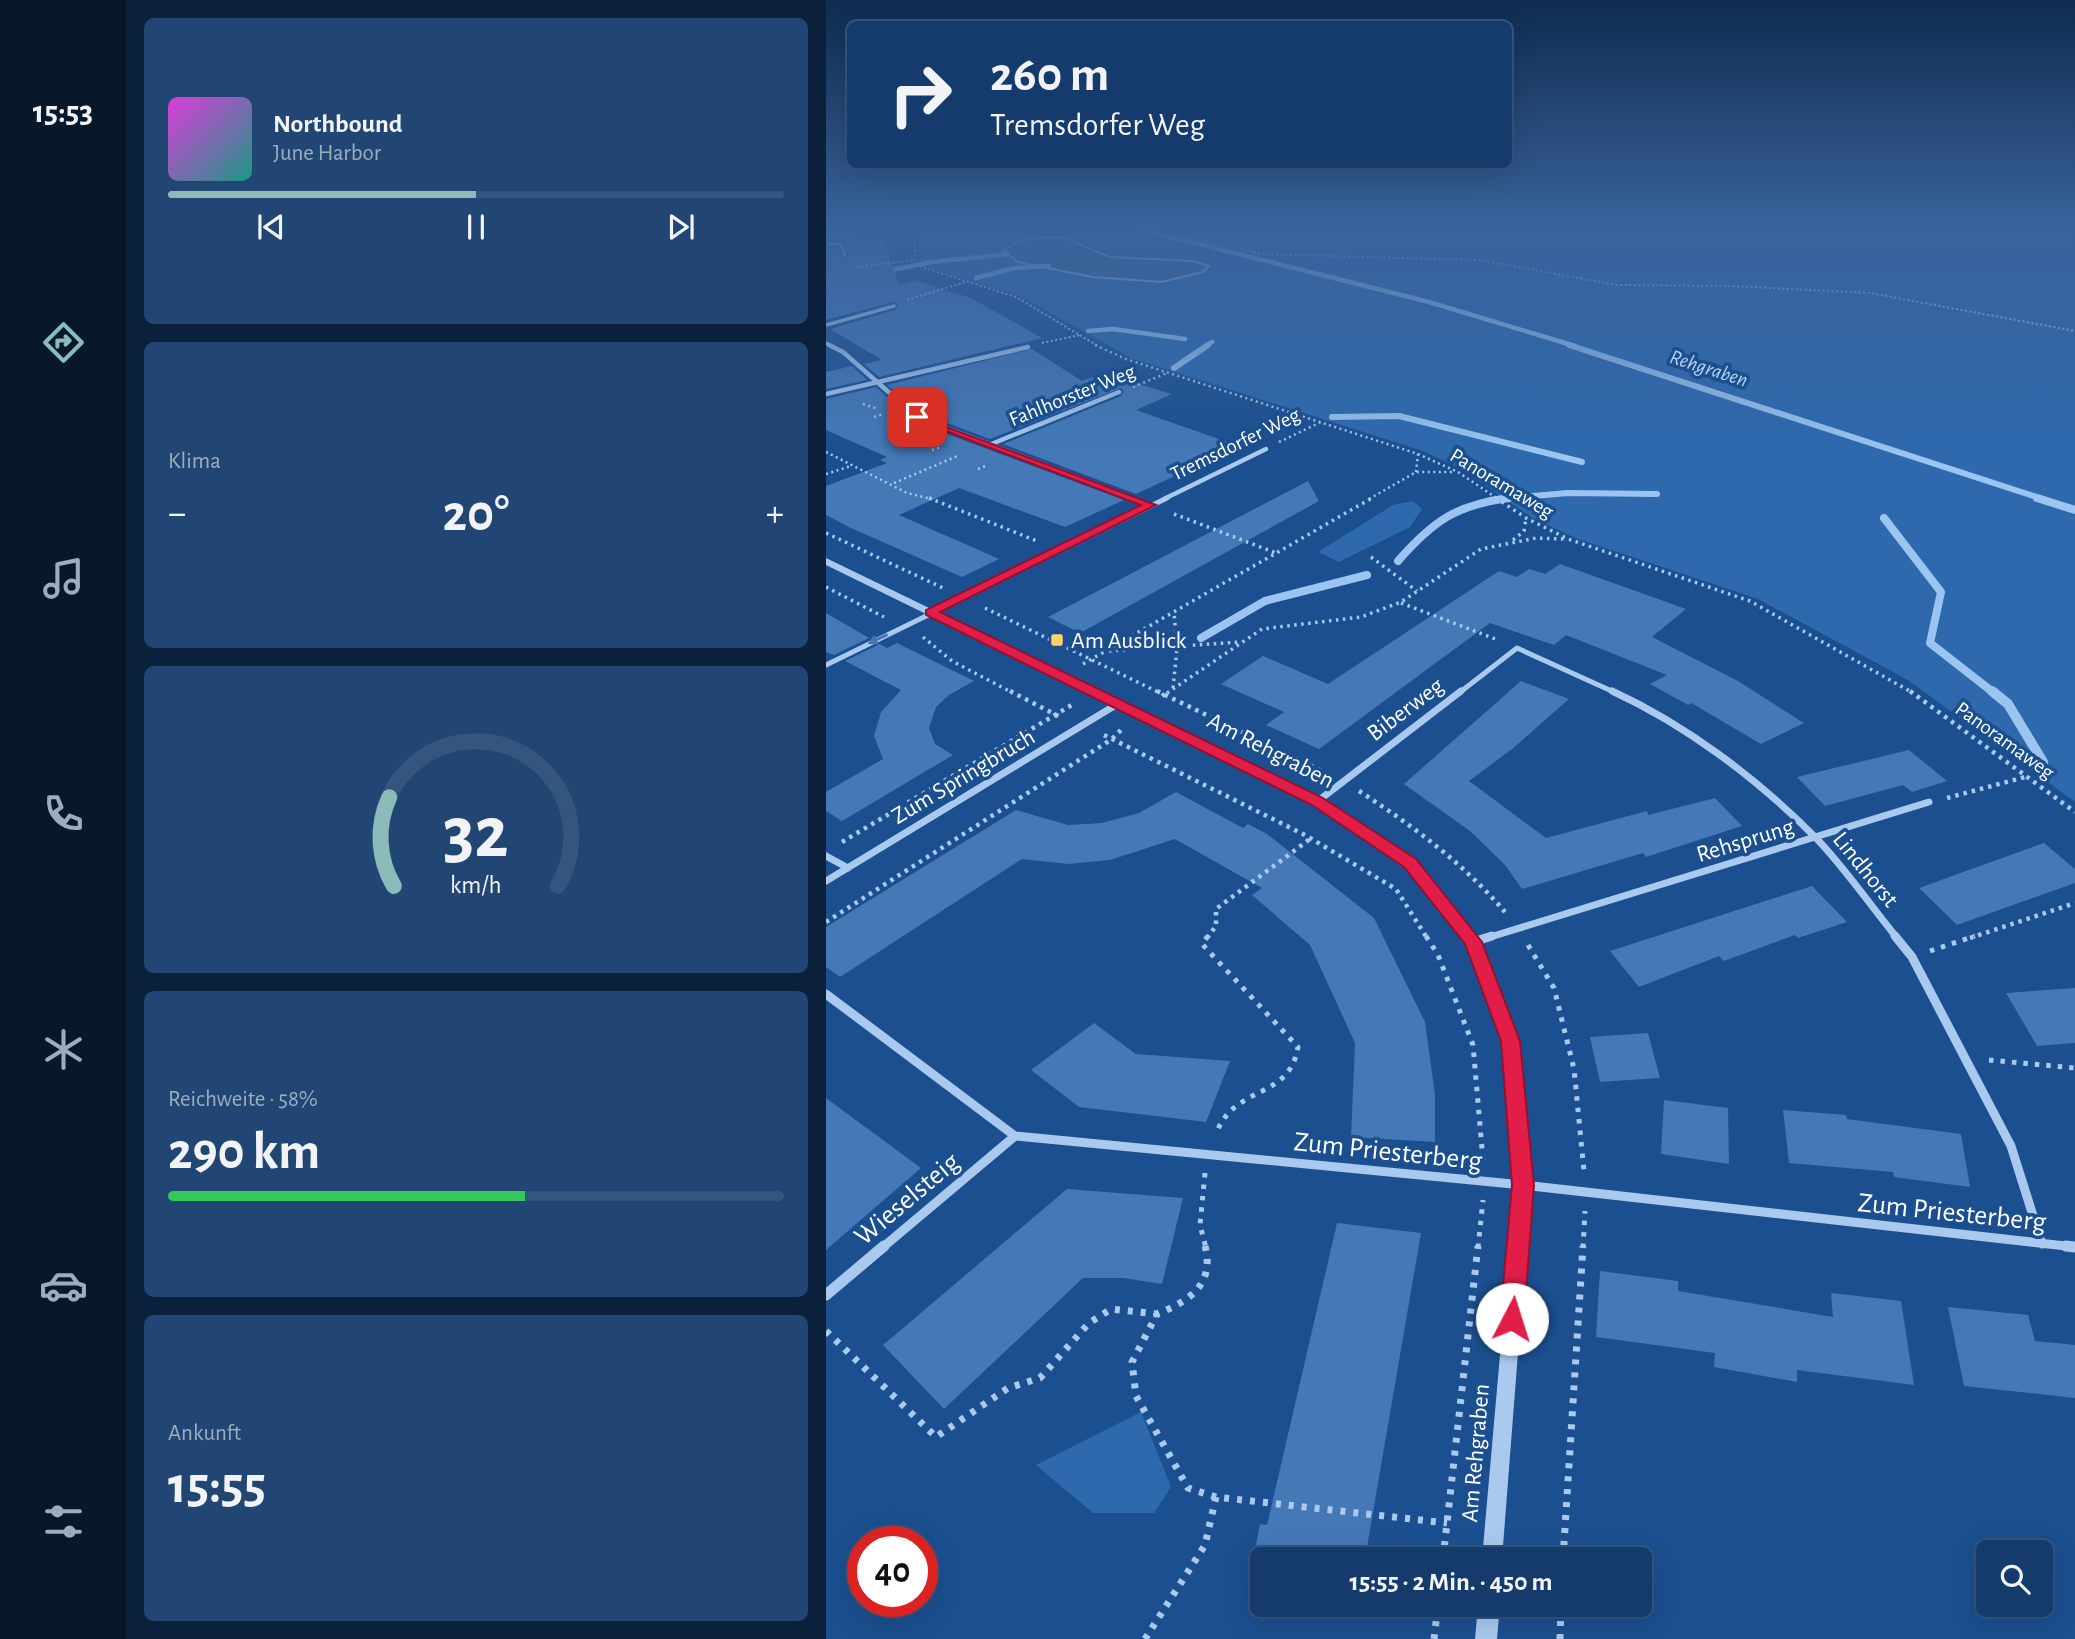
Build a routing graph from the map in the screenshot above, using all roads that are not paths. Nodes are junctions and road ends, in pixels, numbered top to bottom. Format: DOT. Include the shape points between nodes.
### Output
graph roads {
  1 [pos="894,306"];
  2 [pos="826,325"];
  3 [pos="826,343"];
  4 [pos="1028,346"];
  5 [pos="877,382"];
  6 [pos="1119,392"];
  7 [pos="826,394"];
  8 [pos="988,445"];
  9 [pos="1266,449"];
  10 [pos="1150,505"];
  11 [pos="826,561"];
  12 [pos="930,612"];
  13 [pos="1517,648"];
  14 [pos="826,665"];
  15 [pos="1119,703"];
  16 [pos="1318,801"];
  17 [pos="1929,802"];
  18 [pos="1816,838"];
  19 [pos="826,856"];
  20 [pos="848,868"];
  21 [pos="826,881"];
  22 [pos="1473,942"];
  23 [pos="826,994"];
  24 [pos="1015,1136"];
  25 [pos="1523,1185"];
  26 [pos="2042,1244"];
  27 [pos="2075,1247"];
  28 [pos="826,1295"];
  29 [pos="1493,1547"];
  30 [pos="1488,1617"];
  31 [pos="1486,1639"];
  1 -- 2 [label="street"];
  3 -- 5 [label="street"];
  4 -- 5 [label="street"];
  5 -- 7 [label="street"];
  5 -- 8 [label="street" via="917,417"];
  6 -- 8 [label="street, Fahlhorster Weg"];
  8 -- 10 [label="street"];
  9 -- 10 [label="street, Tremsdorfer Weg"];
  10 -- 12 [label="street, Tremsdorfer Weg"];
  11 -- 12 [label="street, Am Rehgraben"];
  12 -- 14 [label="street, Tremsdorfer Weg, one-way"];
  12 -- 15 [label="street, Am Rehgraben"];
  13 -- 16 [label="street, Biberweg"];
  13 -- 18 [label="street, Lindhorst" via="1651,709 1734,766"];
  15 -- 16 [label="street, Am Rehgraben"];
  15 -- 20 [label="street, Zum Springbruch"];
  16 -- 22 [label="street, Am Rehgraben" via="1410,863"];
  17 -- 18 [label="street, Rehsprung"];
  18 -- 22 [label="street, Rehsprung"];
  18 -- 26 [label="street, Lindhorst" via="1912,957 2011,1146"];
  19 -- 20 [label="street"];
  20 -- 21 [label="street, Zum Springbruch"];
  22 -- 25 [label="street, Am Rehgraben" via="1511,1041"];
  23 -- 24 [label="street"];
  24 -- 25 [label="street, Zum Priesterberg"];
  24 -- 28 [label="street, Wieselsteig"];
  25 -- 26 [label="street, Zum Priesterberg"];
  25 -- 29 [label="street, Am Rehgraben"];
  26 -- 27 [label="street, Zum Priesterberg"];
  30 -- 31 [label="street"];
}
